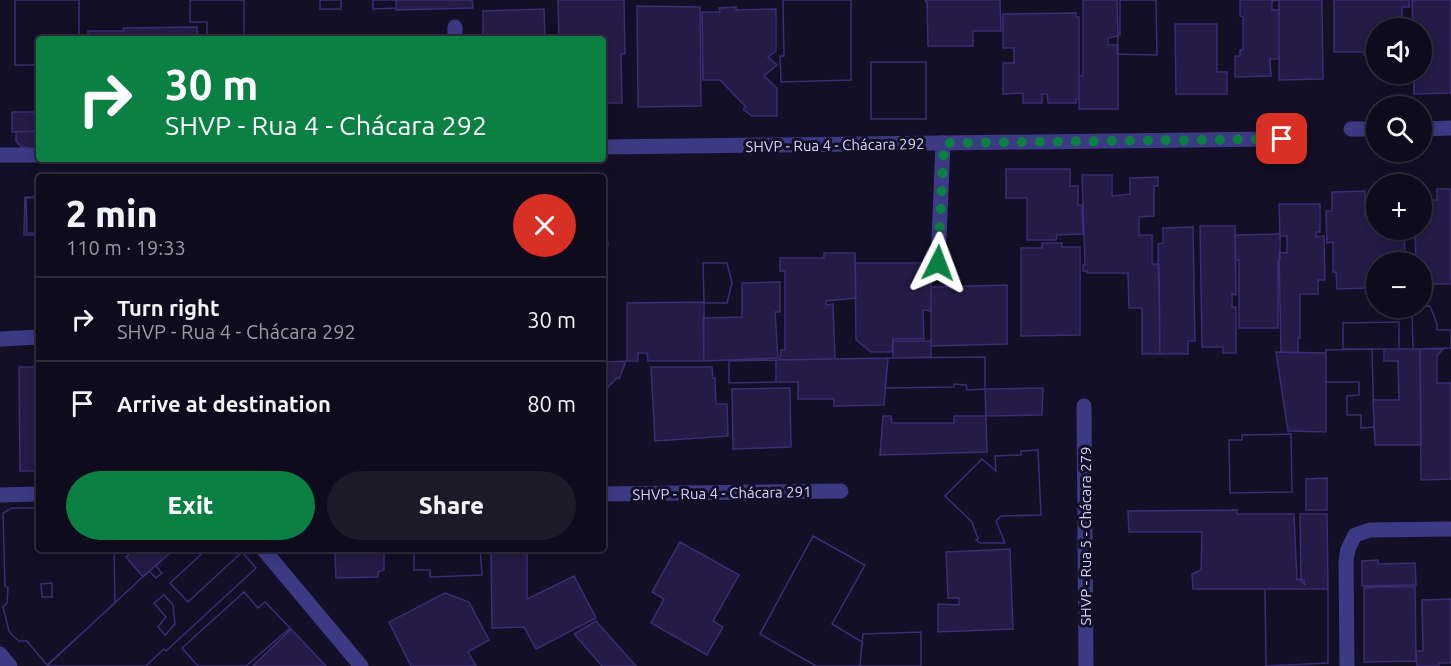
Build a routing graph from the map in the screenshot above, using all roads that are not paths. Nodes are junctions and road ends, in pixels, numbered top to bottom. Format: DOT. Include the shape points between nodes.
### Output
graph roads {
  1 [pos="1451,128"];
  2 [pos="1351,129"];
  3 [pos="1366,129"];
  4 [pos="1432,129"];
  5 [pos="1282,139"];
  6 [pos="944,143"];
  7 [pos="606,147"];
  8 [pos="0,155"];
  9 [pos="36,155"];
  10 [pos="938,263"];
  11 [pos="36,337"];
  12 [pos="0,339"];
  13 [pos="1084,406"];
  14 [pos="841,491"];
  15 [pos="36,494"];
  16 [pos="606,494"];
  17 [pos="0,495"];
  18 [pos="1451,529"];
  19 [pos="266,552"];
  20 [pos="0,654"];
  21 [pos="10,666"];
  22 [pos="361,666"];
  23 [pos="1086,666"];
  24 [pos="1347,666"];
  1 -- 4 [label="street"];
  2 -- 3 [label="street"];
  5 -- 6 [label="street, SHVP - Rua 4 - Chácara 292"];
  6 -- 7 [label="street, SHVP - Rua 4 - Chácara 292"];
  6 -- 10 [label="street"];
  8 -- 9 [label="street"];
  11 -- 12 [label="street"];
  13 -- 23 [label="street, SHVP - Rua 5 - Chácara 279"];
  14 -- 16 [label="street, SHVP - Rua 4 - Chácara 291"];
  15 -- 17 [label="street"];
  18 -- 24 [label="street" via="1370,530 1355,535 1346,561"];
  19 -- 22 [label="street"];
  20 -- 21 [label="street"];
}
